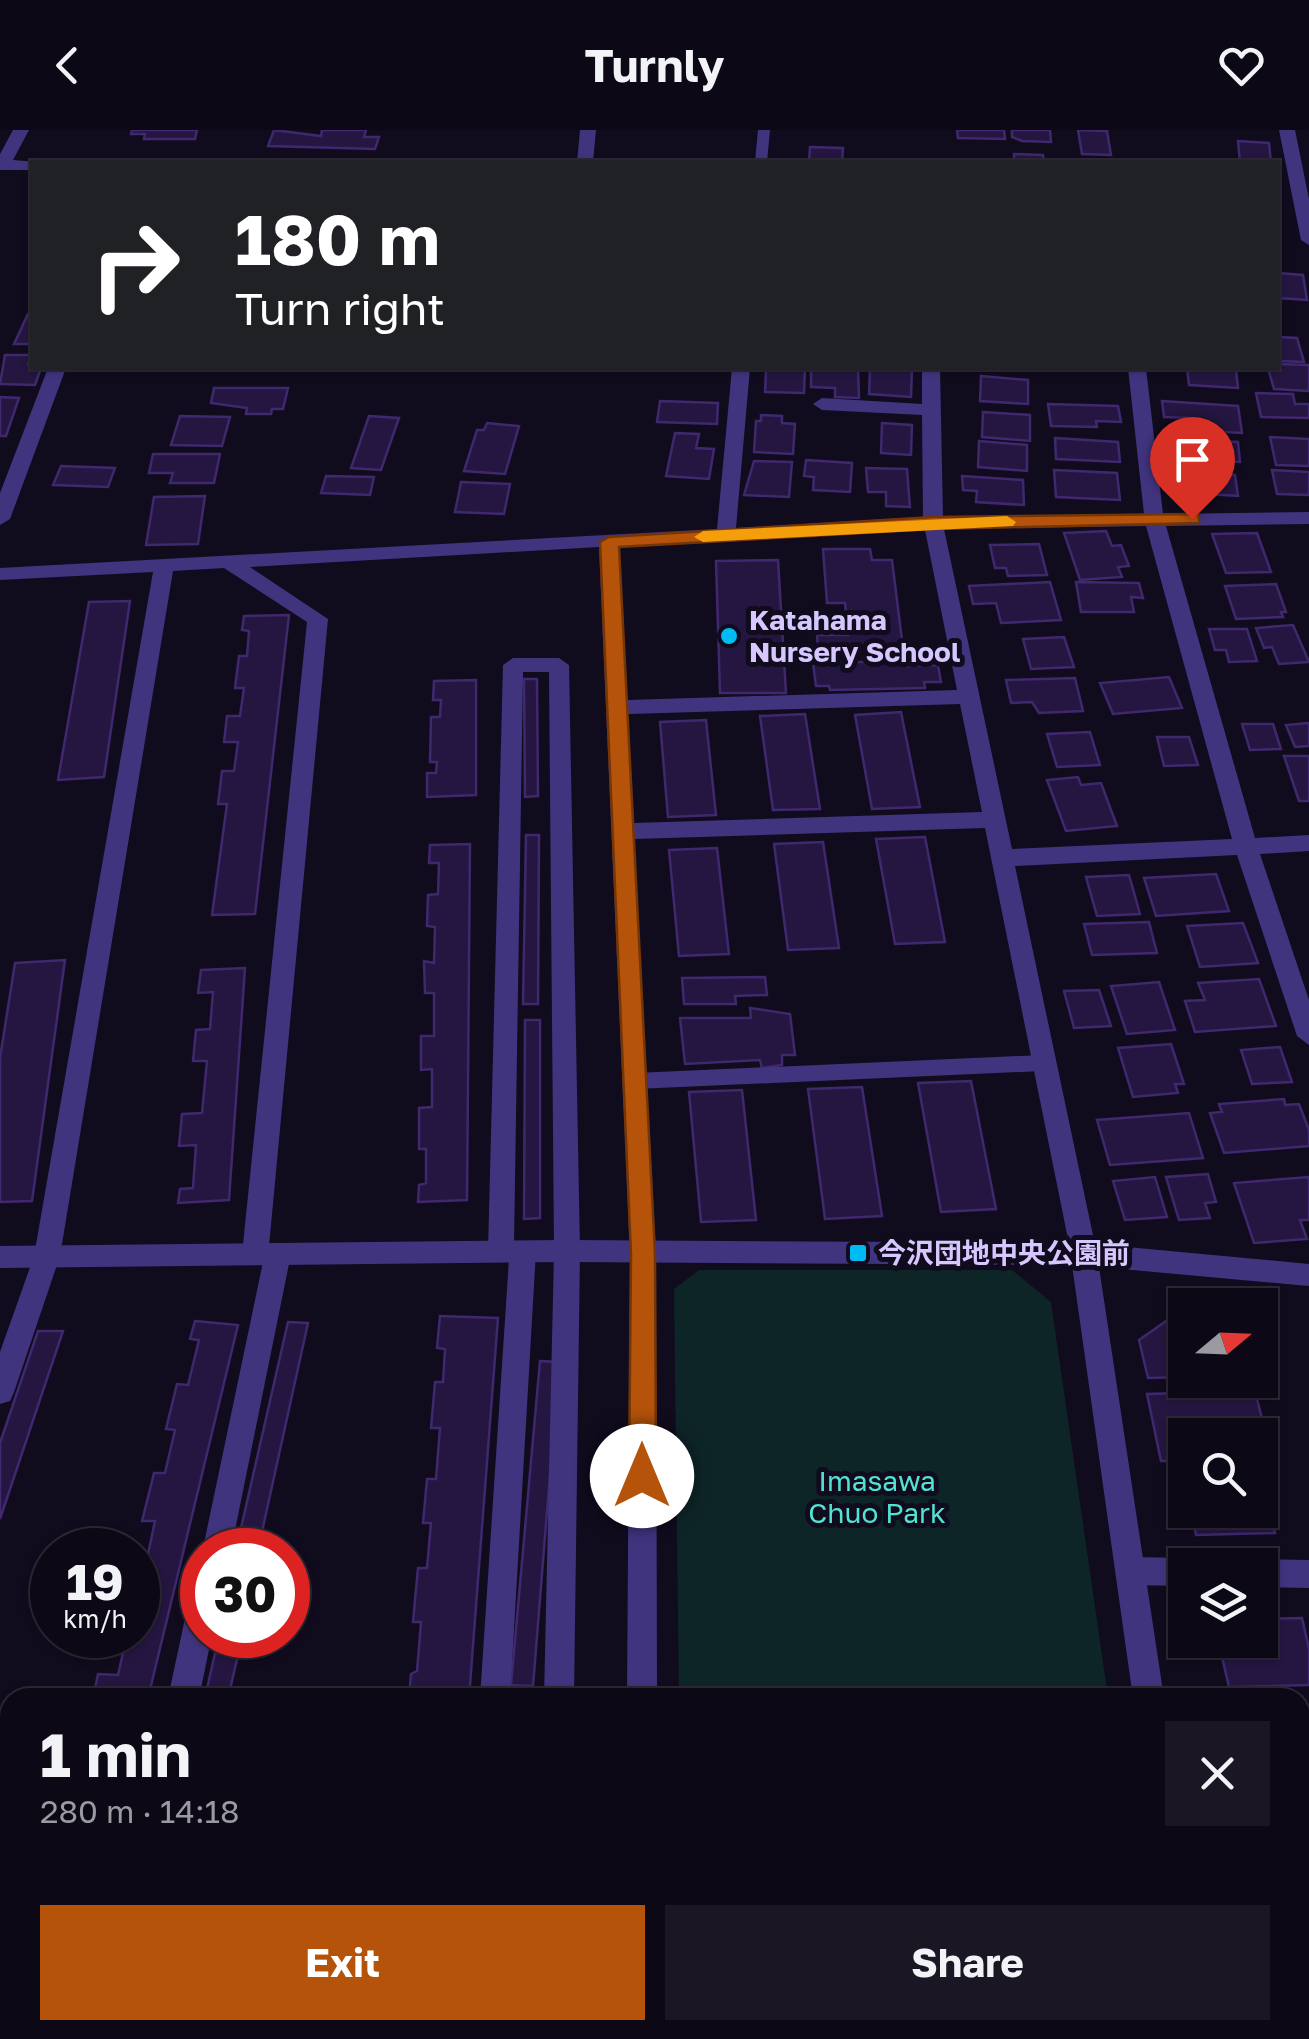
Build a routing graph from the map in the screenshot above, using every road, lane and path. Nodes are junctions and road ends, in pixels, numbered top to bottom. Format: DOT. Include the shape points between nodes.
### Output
graph roads {
  1 [pos="21,130"];
  2 [pos="588,130"];
  3 [pos="764,130"];
  4 [pos="1287,130"];
  5 [pos="586,160"];
  6 [pos="762,160"];
  7 [pos="1,165"];
  8 [pos="30,165"];
  9 [pos="1280,206"];
  10 [pos="1306,207"];
  11 [pos="1309,240"];
  12 [pos="57,370"];
  13 [pos="741,370"];
  14 [pos="932,370"];
  15 [pos="1137,370"];
  16 [pos="822,404"];
  17 [pos="932,410"];
  18 [pos="1309,518"];
  19 [pos="0,519"];
  20 [pos="1154,519"];
  21 [pos="933,523"];
  22 [pos="726,535"];
  23 [pos="609,542"];
  24 [pos="229,562"];
  25 [pos="164,565"];
  26 [pos="1,577"];
  27 [pos="969,698"];
  28 [pos="617,707"];
  29 [pos="995,820"];
  30 [pos="623,831"];
  31 [pos="1309,843"];
  32 [pos="1245,844"];
  33 [pos="1003,858"];
  34 [pos="1309,1036"];
  35 [pos="1042,1062"];
  36 [pos="635,1081"];
  37 [pos="567,1250"];
  38 [pos="512,1251"];
  39 [pos="266,1254"];
  40 [pos="643,1254"];
  41 [pos="1084,1254"];
  42 [pos="47,1256"];
  43 [pos="0,1257"];
  44 [pos="1309,1274"];
  45 [pos="0,1392"];
  46 [pos="220,1528"];
  47 [pos="1130,1571"];
  48 [pos="1168,1572"];
  49 [pos="1278,1573"];
  50 [pos="1309,1574"];
  51 [pos="192,1658"];
  52 [pos="185,1688"];
  53 [pos="495,1688"];
  54 [pos="559,1688"];
  55 [pos="642,1688"];
  56 [pos="1148,1688"];
  1 -- 7 [label="street"];
  2 -- 5 [label="street"];
  3 -- 6 [label="lane"];
  4 -- 10 [label="street"];
  7 -- 8 [label="street"];
  9 -- 10 [label="street"];
  10 -- 11 [label="street"];
  12 -- 19 [label="street"];
  13 -- 22 [label="street"];
  14 -- 17 [label="street"];
  15 -- 20 [label="street"];
  16 -- 17 [label="street"];
  17 -- 21 [label="street"];
  18 -- 20 [label="street"];
  20 -- 21 [label="street"];
  20 -- 32 [label="street"];
  21 -- 22 [label="street"];
  21 -- 27 [label="street"];
  22 -- 23 [label="street"];
  23 -- 24 [label="street"];
  23 -- 28 [label="street"];
  24 -- 25 [label="street"];
  24 -- 39 [label="street" via="318,619"];
  25 -- 26 [label="street"];
  25 -- 42 [label="street"];
  27 -- 28 [label="street"];
  27 -- 29 [label="street"];
  28 -- 30 [label="street"];
  29 -- 30 [label="street"];
  29 -- 33 [label="street"];
  30 -- 36 [label="street"];
  31 -- 32 [label="street"];
  32 -- 33 [label="street"];
  32 -- 34 [label="street"];
  33 -- 35 [label="street"];
  35 -- 36 [label="lane"];
  35 -- 41 [label="street"];
  36 -- 40 [label="street"];
  37 -- 38 [label="street"];
  37 -- 38 [label="street" via="559,665 513,665"];
  37 -- 40 [label="street"];
  37 -- 54 [label="street"];
  38 -- 39 [label="street"];
  38 -- 53 [label="street"];
  39 -- 42 [label="street"];
  39 -- 46 [label="street"];
  40 -- 41 [label="street"];
  40 -- 55 [label="street"];
  41 -- 44 [label="street"];
  41 -- 47 [label="street"];
  42 -- 43 [label="street"];
  42 -- 45 [label="street"];
  47 -- 48 [label="street"];
  47 -- 56 [label="street"];
  49 -- 50 [label="street"];
  51 -- 52 [label="street"];
}
